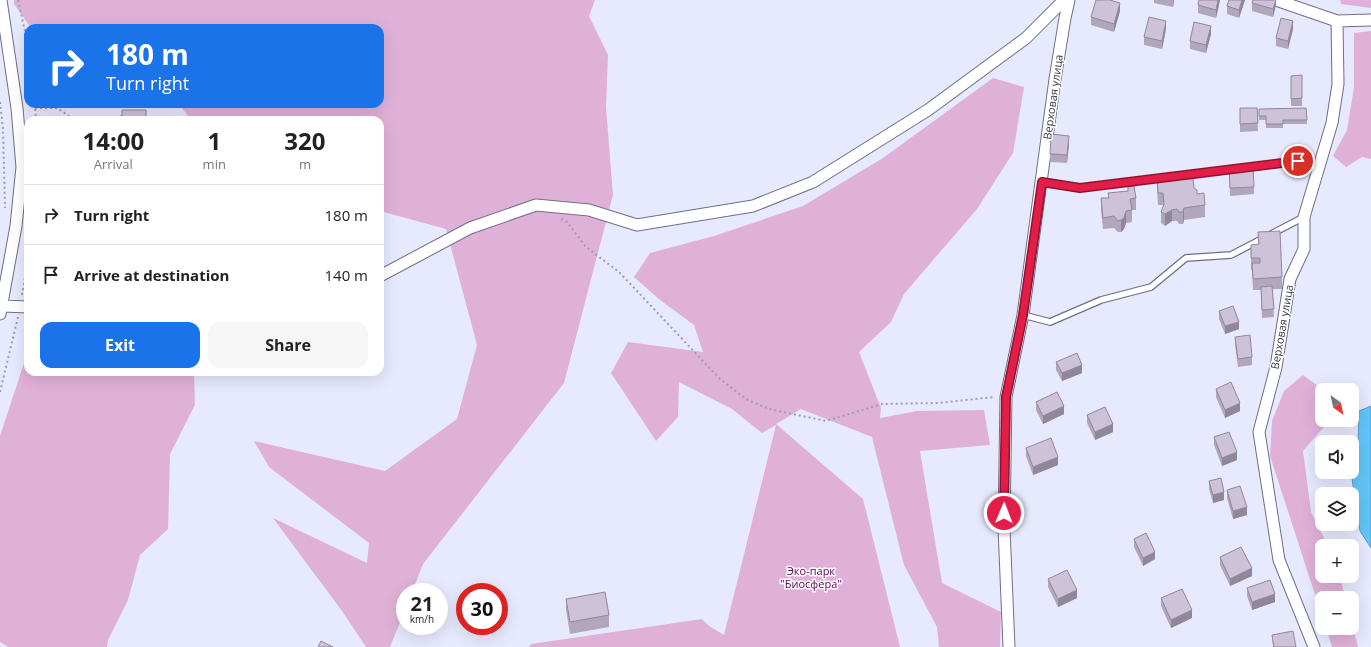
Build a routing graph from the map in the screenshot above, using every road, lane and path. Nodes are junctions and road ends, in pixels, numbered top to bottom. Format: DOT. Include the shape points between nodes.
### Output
graph roads {
  1 [pos="1,0"];
  2 [pos="18,0"];
  3 [pos="1064,0"];
  4 [pos="1069,0"];
  5 [pos="1276,0"];
  6 [pos="1371,20"];
  7 [pos="1337,21"];
  8 [pos="24,27"];
  9 [pos="0,102"];
  10 [pos="35,108"];
  11 [pos="57,108"];
  12 [pos="57,108"];
  13 [pos="36,116"];
  14 [pos="69,116"];
  15 [pos="1298,161"];
  16 [pos="1042,182"];
  17 [pos="5,211"];
  18 [pos="1304,217"];
  19 [pos="560,219"];
  20 [pos="384,274"];
  21 [pos="24,308"];
  22 [pos="1,309"];
  23 [pos="1023,315"];
  24 [pos="0,392"];
  25 [pos="1006,397"];
  26 [pos="1009,647"];
  27 [pos="1314,647"];
  1 -- 22 [label="street" via="17,108 22,167 16,226"];
  2 -- 8 [label="path"];
  3 -- 20 [label="street" via="1026,38 928,110 813,182 753,206 637,225 590,210 536,205 470,228"];
  4 -- 16 [label="street, Верховая улица" via="1055,79"];
  5 -- 7 [label="street"];
  6 -- 7 [label="street"];
  7 -- 18 [label="street, Верховая улица" via="1338,84 1332,123"];
  9 -- 17 [label="path"];
  10 -- 11 [label="path"];
  10 -- 13 [label="path"];
  12 -- 14 [label="path"];
  15 -- 16 [label="lane" via="1080,188"];
  16 -- 23 [label="street, Верховая улица"];
  18 -- 23 [label="lane" via="1231,255 1186,258 1151,287 1101,300 1050,322"];
  18 -- 27 [label="street, Верховая улица" via="1304,249 1290,279 1276,367 1259,432 1279,560"];
  19 -- 25 [label="path" via="567,222 586,247 619,272 720,379 746,399 769,409 826,422 882,404 938,403"];
  21 -- 22 [label="street"];
  21 -- 24 [label="path"];
  23 -- 25 [label="street, Верховая улица"];
  25 -- 26 [label="street, Верховая улица" via="1004,528"];
}
